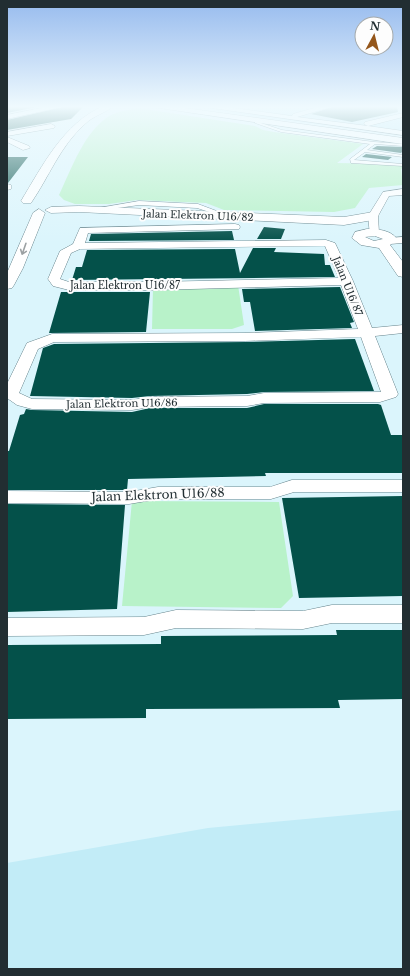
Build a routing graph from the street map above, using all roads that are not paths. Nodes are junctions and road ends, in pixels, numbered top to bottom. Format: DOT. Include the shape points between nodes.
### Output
graph roads {
  1 [pos="56,152"];
  2 [pos="362,152"];
  3 [pos="374,152"];
  4 [pos="403,156"];
  5 [pos="403,165"];
  6 [pos="403,192"];
  7 [pos="27,201"];
  8 [pos="48,205"];
  9 [pos="373,216"];
  10 [pos="318,220"];
  11 [pos="235,227"];
  12 [pos="163,229"];
  13 [pos="365,234"];
  14 [pos="403,240"];
  15 [pos="386,242"];
  16 [pos="161,245"];
  17 [pos="78,246"];
  18 [pos="403,274"];
  19 [pos="346,281"];
  20 [pos="7,285"];
  21 [pos="403,329"];
  22 [pos="366,333"];
  23 [pos="403,486"];
  24 [pos="7,497"];
  25 [pos="403,614"];
  26 [pos="7,627"];
  1 -- 7 [label="street"];
  2 -- 5 [label="lane" via="352,160 354,162"];
  3 -- 4 [label="lane"];
  6 -- 9 [label="street" via="386,194"];
  7 -- 8 [label="street"];
  7 -- 8 [label="street" via="18,209"];
  8 -- 10 [label="street, Jalan Elektron U16/82" via="92,210"];
  8 -- 20 [label="street, one-way"];
  9 -- 10 [label="street, Jalan Elektron U16/82" via="344,221"];
  9 -- 13 [label="street"];
  10 -- 13 [label="street"];
  11 -- 12 [label="street"];
  12 -- 16 [label="street"];
  12 -- 17 [label="street" via="84,230"];
  13 -- 15 [label="street" via="387,236"];
  13 -- 15 [label="street" via="360,240 367,243"];
  14 -- 15 [label="street"];
  15 -- 18 [label="street"];
  16 -- 17 [label="street"];
  16 -- 19 [label="street, Jalan U16/87" via="326,243 331,245"];
  17 -- 19 [label="street, Jalan Elektron U16/87" via="66,251 54,279 57,283 69,286 153,286"];
  19 -- 22 [label="street, Jalan U16/87"];
  21 -- 22 [label="street, Jalan Elektron U16/86"];
  22 -- 22 [label="street, Jalan Elektron U16/86" via="390,394 380,397 264,398 247,401 150,402 132,405 32,404 23,402 12,393 32,346 52,338"];
  23 -- 24 [label="street, Jalan Elektron U16/88" via="292,486 271,493 158,493 129,498"];
  25 -- 26 [label="street" via="332,614 303,620 176,619 144,626"];
}
